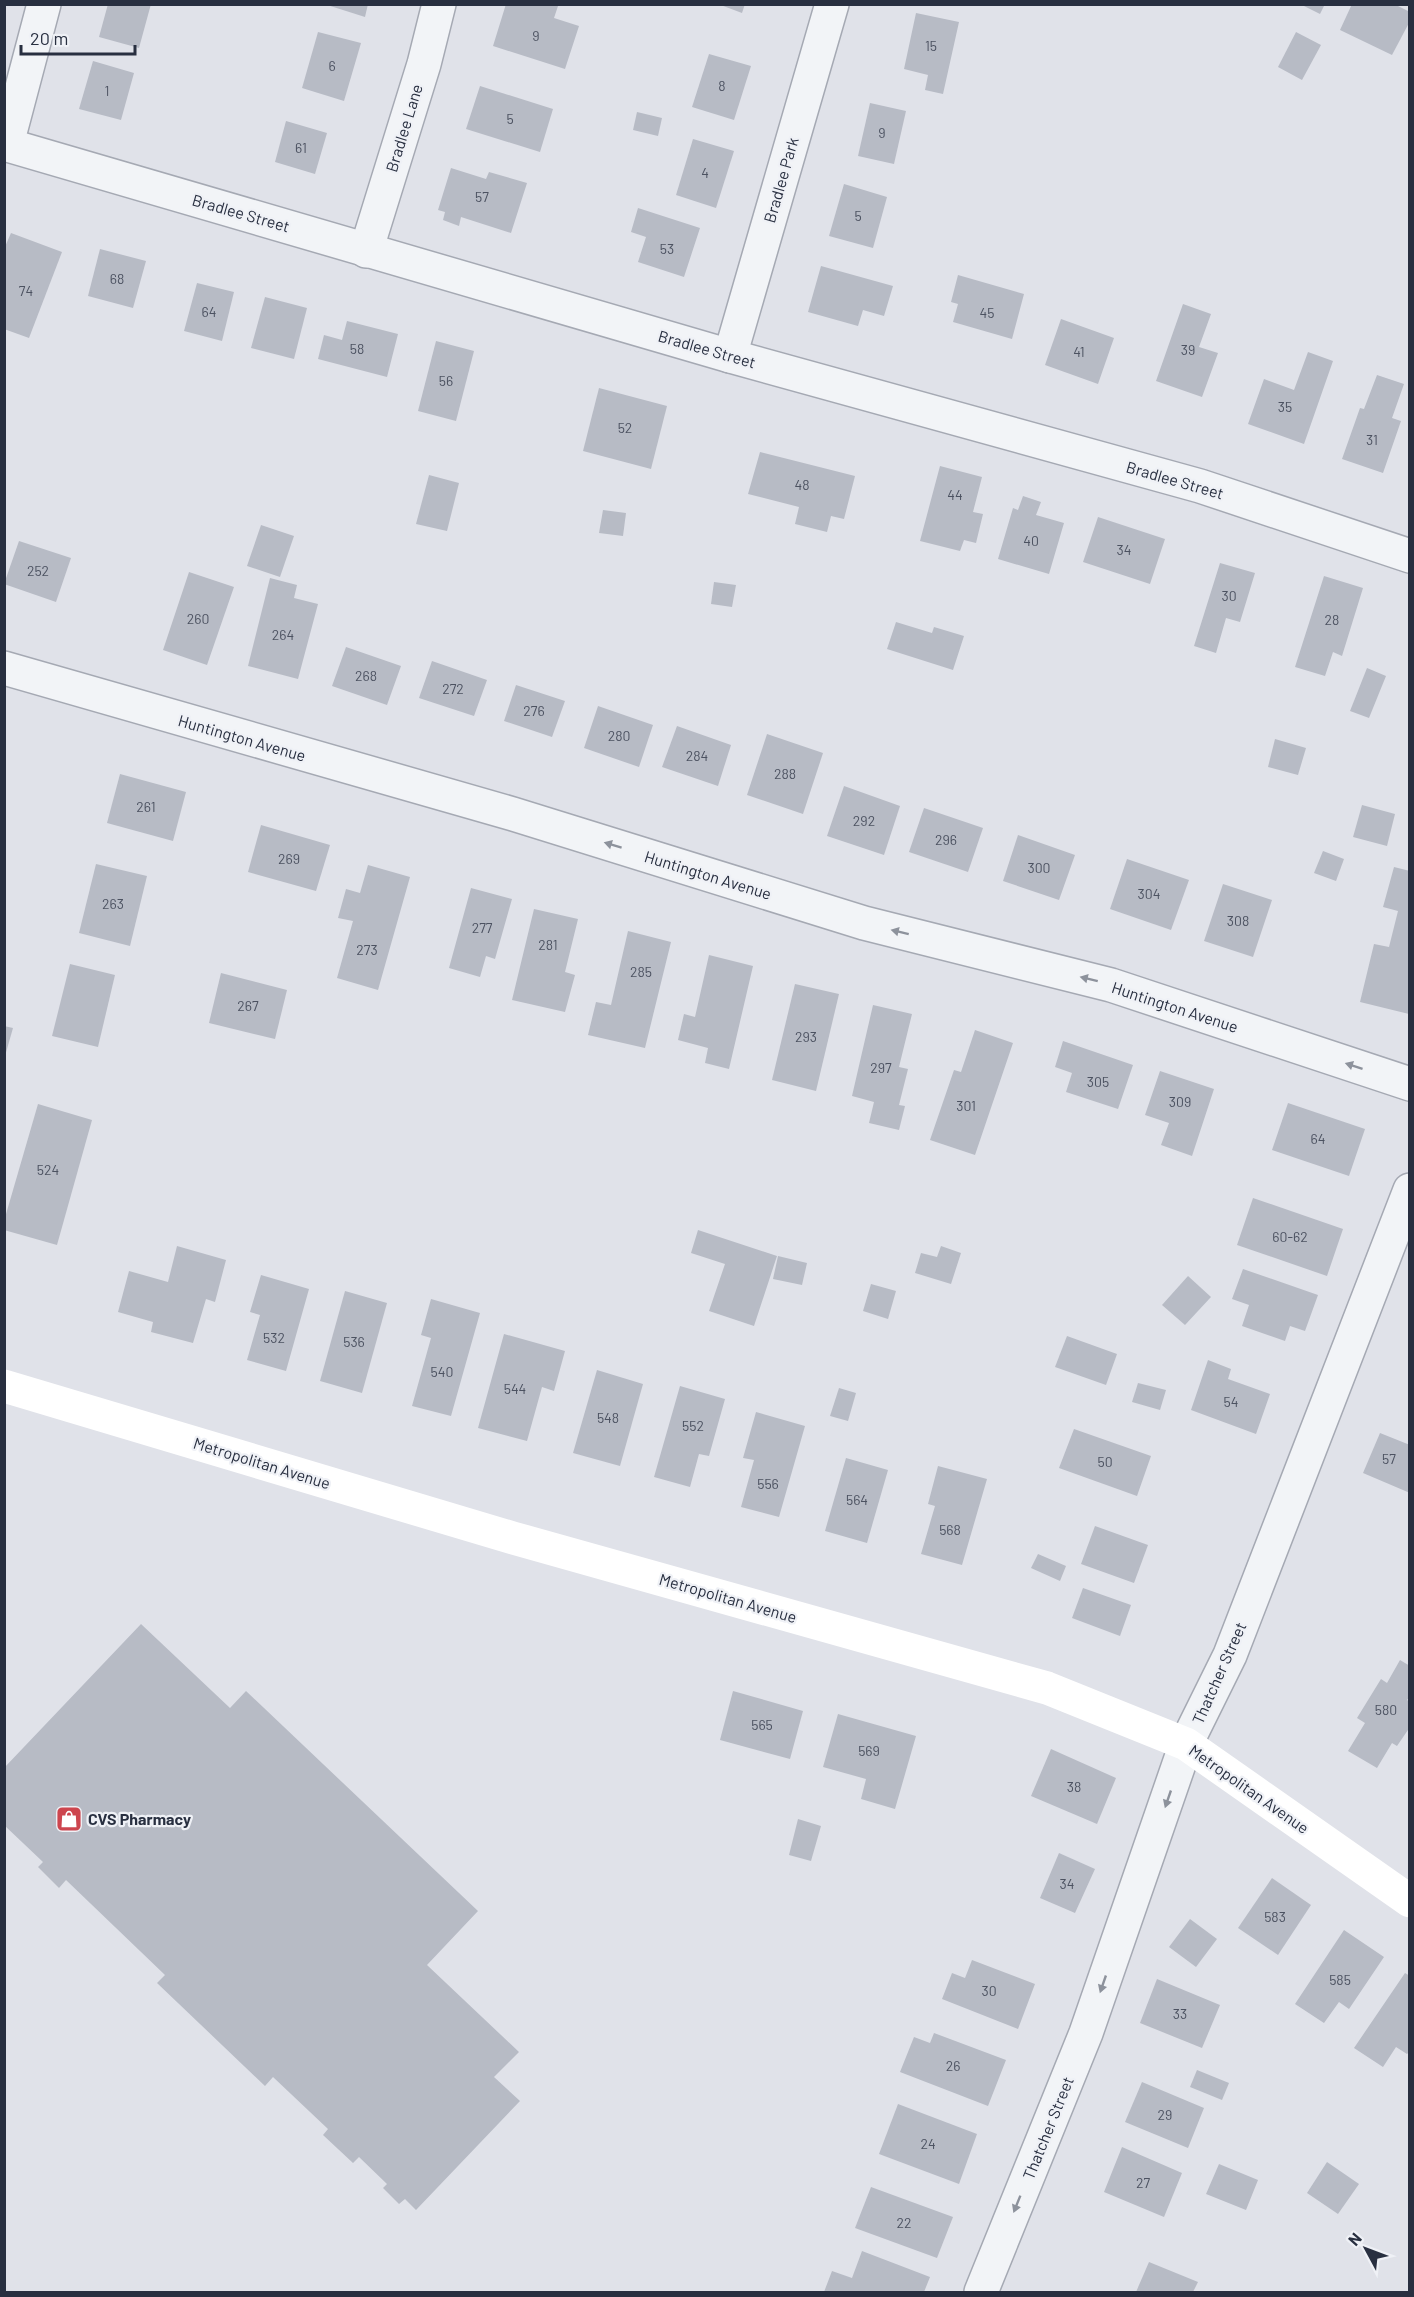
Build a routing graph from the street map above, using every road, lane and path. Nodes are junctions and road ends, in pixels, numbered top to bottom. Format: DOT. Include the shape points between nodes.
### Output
graph roads {
  1 [pos="44,4"];
  2 [pos="440,4"];
  3 [pos="832,4"];
  4 [pos="5,144"];
  5 [pos="366,250"];
  6 [pos="730,356"];
  7 [pos="1410,556"];
  8 [pos="4,669"];
  9 [pos="1410,1084"];
  10 [pos="1410,1190"];
  11 [pos="4,1386"];
  12 [pos="1186,1744"];
  13 [pos="1410,1902"];
  14 [pos="981,2292"];
  1 -- 4 [label="street"];
  2 -- 5 [label="street, Bradlee Lane"];
  3 -- 6 [label="street, Bradlee Park"];
  4 -- 5 [label="street, Bradlee Street"];
  5 -- 6 [label="street, Bradlee Street"];
  6 -- 7 [label="street, Bradlee Street" via="1200,486"];
  9 -- 8 [label="street, Huntington Avenue, one-way" via="1111,985 864,923 513,814"];
  10 -- 12 [label="street, Thatcher Street" via="1230,1655"];
  11 -- 12 [label="street, Metropolitan Avenue" via="513,1538 1047,1688"];
  12 -- 13 [label="street, Metropolitan Avenue"];
  12 -- 14 [label="street, Thatcher Street, one-way" via="1086,2033"];
}
